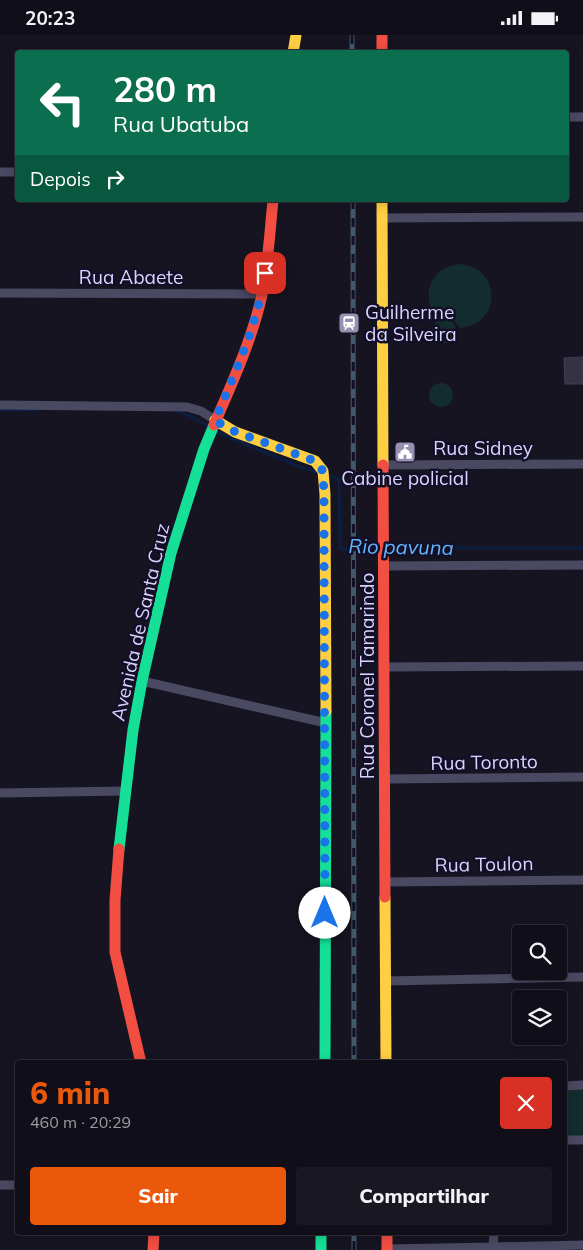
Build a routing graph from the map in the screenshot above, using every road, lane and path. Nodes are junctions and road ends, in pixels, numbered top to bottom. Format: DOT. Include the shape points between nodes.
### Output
graph roads {
  1 [pos="296,35"];
  2 [pos="382,35"];
  3 [pos="294,50"];
  4 [pos="382,50"];
  5 [pos="569,117"];
  6 [pos="583,117"];
  7 [pos="0,172"];
  8 [pos="15,172"];
  9 [pos="273,202"];
  10 [pos="382,202"];
  11 [pos="583,217"];
  12 [pos="382,218"];
  13 [pos="0,293"];
  14 [pos="262,294"];
  15 [pos="0,405"];
  16 [pos="215,420"];
  17 [pos="583,464"];
  18 [pos="383,465"];
  19 [pos="583,565"];
  20 [pos="383,566"];
  21 [pos="583,666"];
  22 [pos="384,667"];
  23 [pos="142,681"];
  24 [pos="326,723"];
  25 [pos="583,777"];
  26 [pos="385,779"];
  27 [pos="125,791"];
  28 [pos="0,793"];
  29 [pos="583,880"];
  30 [pos="385,882"];
  31 [pos="583,977"];
  32 [pos="386,981"];
  33 [pos="140,1060"];
  34 [pos="324,1060"];
  35 [pos="386,1060"];
  36 [pos="583,1085"];
  37 [pos="567,1086"];
  38 [pos="567,1140"];
  39 [pos="583,1140"];
  40 [pos="0,1185"];
  41 [pos="15,1185"];
  42 [pos="154,1235"];
  43 [pos="321,1235"];
  44 [pos="387,1235"];
  45 [pos="494,1235"];
  46 [pos="583,1245"];
  47 [pos="493,1247"];
  48 [pos="387,1249"];
  49 [pos="153,1250"];
  50 [pos="321,1250"];
  1 -- 3 [label="main road"];
  2 -- 4 [label="main road"];
  5 -- 6 [label="street"];
  7 -- 8 [label="street"];
  9 -- 14 [label="main road, Avenida de Santa Cruz"];
  10 -- 12 [label="main road, Rua Coronel Tamarindo"];
  11 -- 12 [label="street"];
  12 -- 18 [label="main road, Rua Coronel Tamarindo"];
  13 -- 14 [label="street, Rua Abaete"];
  14 -- 16 [label="main road, Avenida de Santa Cruz" via="244,351"];
  15 -- 16 [label="street" via="187,407"];
  16 -- 23 [label="main road, Avenida de Santa Cruz" via="171,553"];
  16 -- 24 [label="main road" via="236,432 315,461 323,471"];
  17 -- 18 [label="street, Rua Sidney"];
  18 -- 20 [label="main road, Rua Coronel Tamarindo"];
  19 -- 20 [label="street"];
  20 -- 22 [label="main road, Rua Coronel Tamarindo"];
  21 -- 22 [label="street"];
  22 -- 26 [label="main road, Rua Coronel Tamarindo"];
  23 -- 24 [label="street"];
  23 -- 27 [label="main road, Avenida de Santa Cruz"];
  24 -- 34 [label="main road"];
  25 -- 26 [label="street, Rua Toronto"];
  26 -- 30 [label="main road, Rua Coronel Tamarindo"];
  27 -- 28 [label="street"];
  27 -- 33 [label="main road, Avenida de Santa Cruz" via="115,891 115,952"];
  29 -- 30 [label="street, Rua Toulon"];
  30 -- 32 [label="main road, Rua Coronel Tamarindo"];
  31 -- 32 [label="street"];
  32 -- 35 [label="main road, Rua Coronel Tamarindo"];
  36 -- 37 [label="street"];
  38 -- 39 [label="street"];
  40 -- 41 [label="street"];
  42 -- 49 [label="main road"];
  43 -- 50 [label="main road"];
  44 -- 48 [label="main road"];
  45 -- 47 [label="street"];
  46 -- 47 [label="street"];
  47 -- 48 [label="street"];
}
